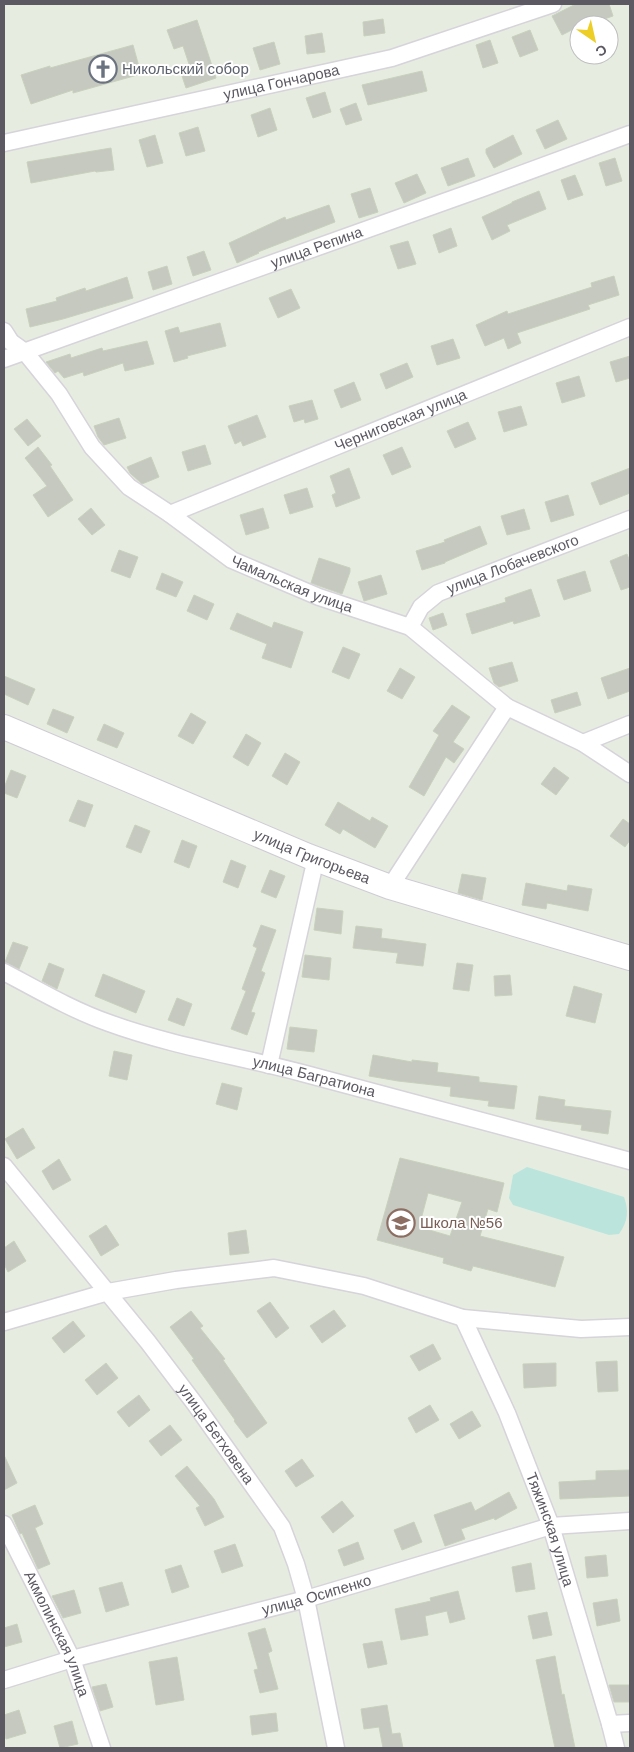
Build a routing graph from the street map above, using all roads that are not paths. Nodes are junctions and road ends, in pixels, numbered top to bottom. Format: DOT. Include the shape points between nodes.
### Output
graph roads {
  1 [pos="553,4"];
  2 [pos="630,134"];
  3 [pos="4,144"];
  4 [pos="630,327"];
  5 [pos="4,331"];
  6 [pos="25,352"];
  7 [pos="4,359"];
  8 [pos="170,514"];
  9 [pos="630,519"];
  10 [pos="410,627"];
  11 [pos="507,707"];
  12 [pos="630,724"];
  13 [pos="4,727"];
  14 [pos="583,743"];
  15 [pos="630,774"];
  16 [pos="316,858"];
  17 [pos="390,887"];
  18 [pos="630,958"];
  19 [pos="4,972"];
  20 [pos="269,1064"];
  21 [pos="630,1162"];
  22 [pos="4,1166"];
  23 [pos="108,1292"];
  24 [pos="463,1318"];
  25 [pos="4,1322"];
  26 [pos="630,1327"];
  27 [pos="630,1521"];
  28 [pos="4,1524"];
  29 [pos="551,1526"];
  30 [pos="306,1599"];
  31 [pos="72,1659"];
  32 [pos="4,1680"];
  33 [pos="630,1723"];
  34 [pos="610,1724"];
  35 [pos="102,1748"];
  36 [pos="336,1748"];
  37 [pos="616,1748"];
  1 -- 3 [label="street, улица Гончарова" via="392,58"];
  2 -- 6 [label="street, улица Репина"];
  4 -- 8 [label="street, Черниговская улица"];
  5 -- 6 [label="street, Чамальская улица" via="11,342"];
  6 -- 7 [label="street, улица Репина"];
  6 -- 8 [label="street, Чамальская улица" via="59,394 92,447 129,487"];
  8 -- 10 [label="street, Чамальская улица" via="232,560 319,597"];
  9 -- 10 [label="street, улица Лобачевского" via="438,593 422,607"];
  10 -- 11 [label="street, Чамальская улица"];
  11 -- 14 [label="street, Чамальская улица"];
  11 -- 17 [label="street"];
  12 -- 14 [label="street"];
  13 -- 16 [label="main road, улица Григорьева"];
  14 -- 15 [label="street, Чамальская улица"];
  16 -- 17 [label="main road, улица Григорьева"];
  16 -- 20 [label="street"];
  17 -- 18 [label="main road, улица Григорьева"];
  19 -- 20 [label="street, улица Багратиона" via="109,1023 155,1038"];
  20 -- 21 [label="street, улица Багратиона"];
  22 -- 23 [label="street, улица Бетховена"];
  23 -- 24 [label="street" via="274,1268 364,1286"];
  23 -- 25 [label="street"];
  23 -- 30 [label="street, улица Бетховена" via="195,1404 282,1527"];
  24 -- 26 [label="street" via="581,1329"];
  24 -- 29 [label="street, Тяжинская улица" via="507,1413"];
  27 -- 29 [label="street, улица Осипенко"];
  28 -- 31 [label="street, Акмолинская улица"];
  29 -- 30 [label="street, улица Осипенко"];
  29 -- 34 [label="street, Тяжинская улица"];
  30 -- 31 [label="street, улица Осипенко"];
  30 -- 36 [label="street, улица Бетховена"];
  31 -- 32 [label="street, улица Осипенко"];
  31 -- 35 [label="street, Акмолинская улица"];
  33 -- 34 [label="street"];
  34 -- 37 [label="street, Тяжинская улица"];
}
